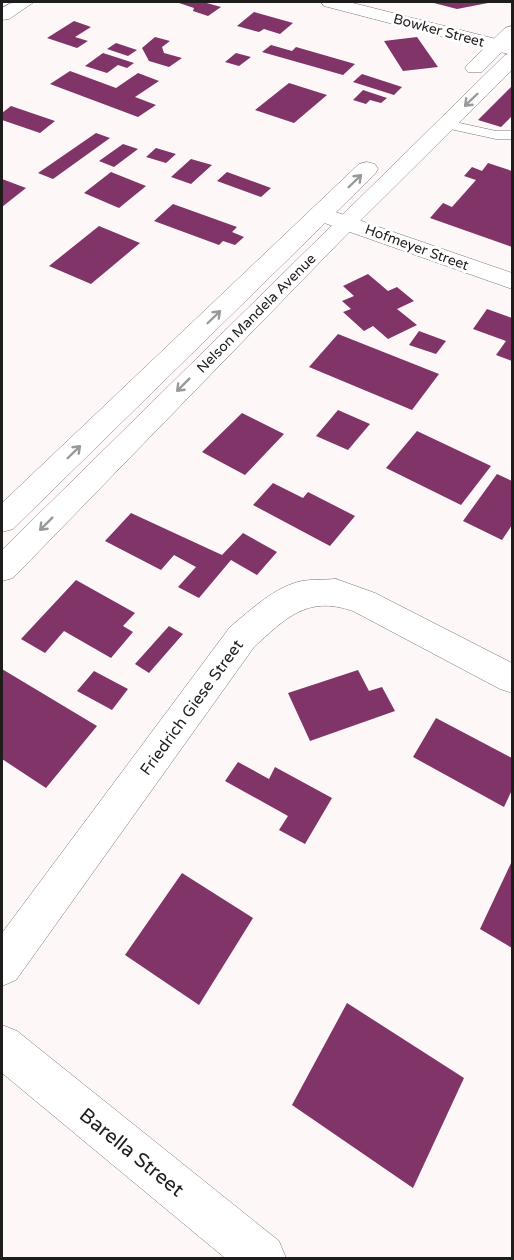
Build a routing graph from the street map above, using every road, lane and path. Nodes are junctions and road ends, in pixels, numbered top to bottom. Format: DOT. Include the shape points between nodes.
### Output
graph roads {
  1 [pos="25,2"];
  2 [pos="330,2"];
  3 [pos="2,15"];
  4 [pos="509,46"];
  5 [pos="446,124"];
  6 [pos="513,135"];
  7 [pos="321,214"];
  8 [pos="346,222"];
  9 [pos="513,281"];
  10 [pos="2,521"];
  11 [pos="2,568"];
  12 [pos="513,679"];
  13 [pos="2,966"];
  14 [pos="2,1046"];
  15 [pos="262,1258"];
  1 -- 3 [label="main road"];
  2 -- 4 [label="main road, Bowker Street"];
  4 -- 5 [label="main road, Nelson Mandela Avenue, one-way"];
  7 -- 4 [label="main road, Nelson Mandela Avenue, one-way"];
  5 -- 6 [label="lane"];
  5 -- 8 [label="main road, Nelson Mandela Avenue"];
  7 -- 8 [label="main road, Hofmeyer Street"];
  10 -- 7 [label="main road, Nelson Mandela Avenue, one-way"];
  8 -- 9 [label="main road, Hofmeyer Street"];
  8 -- 11 [label="main road, Nelson Mandela Avenue, one-way"];
  12 -- 13 [label="main road, Friedrich Giese Street" via="364,602 336,592 303,594 275,608 242,637"];
  14 -- 15 [label="main road, Barella Street"];
}
